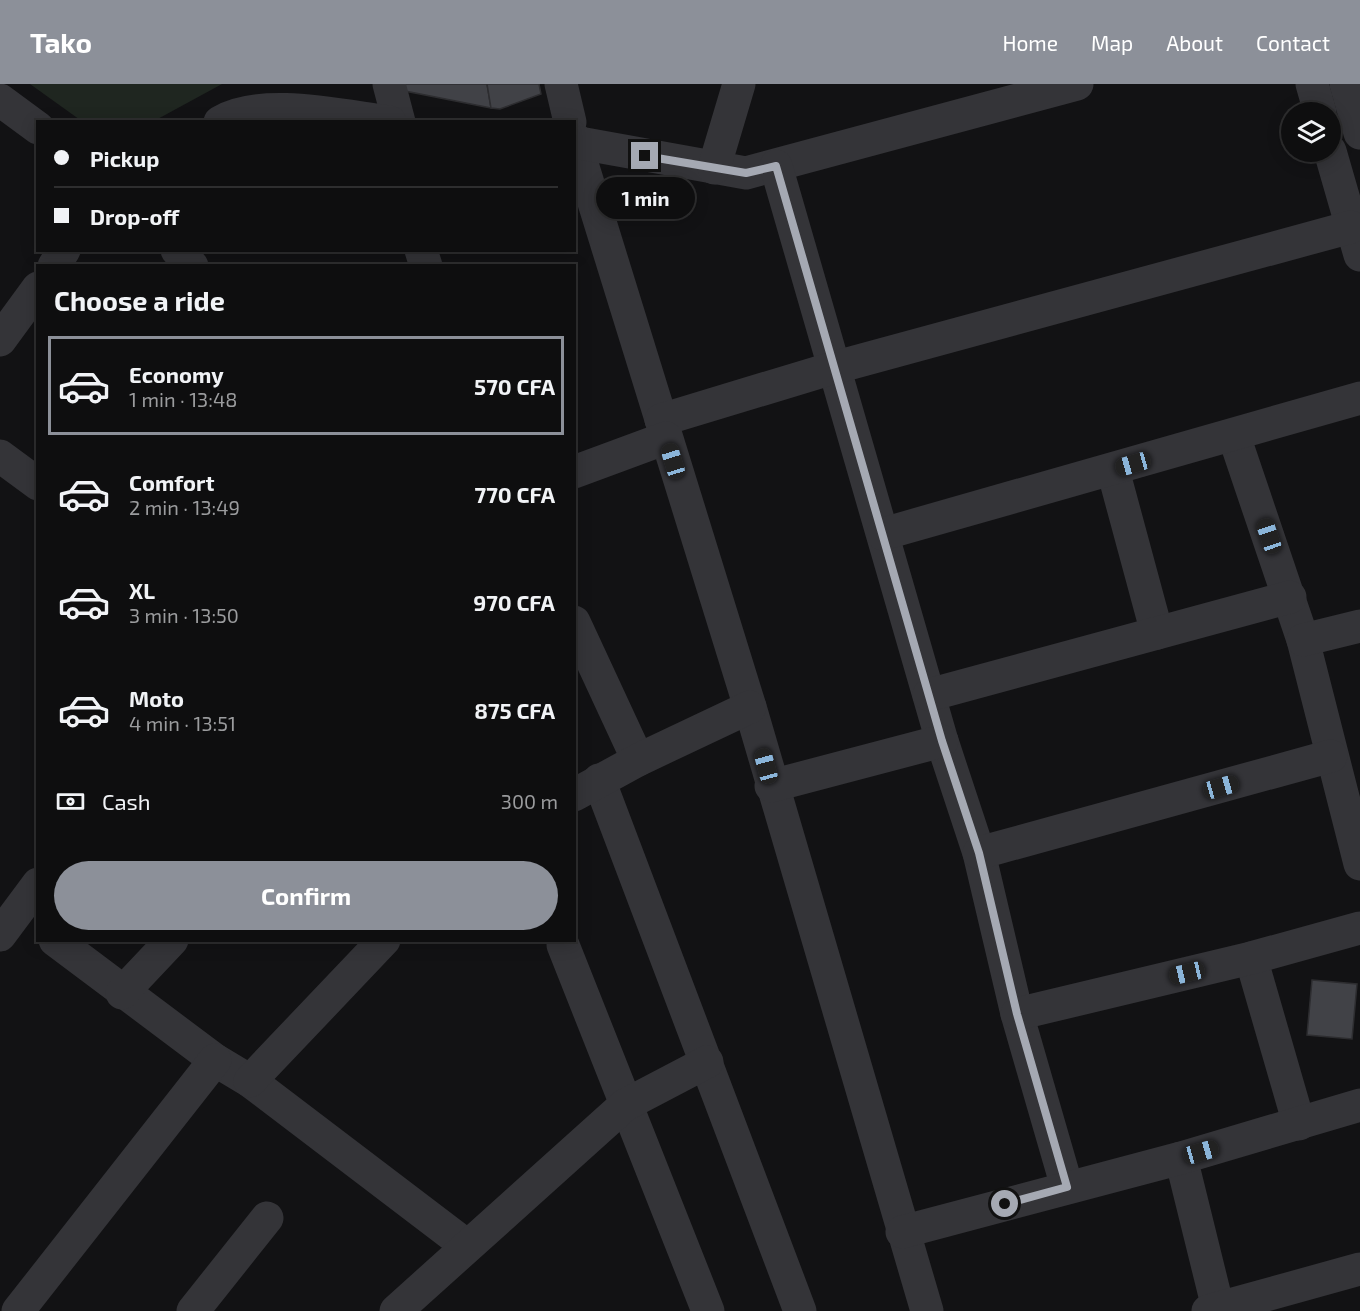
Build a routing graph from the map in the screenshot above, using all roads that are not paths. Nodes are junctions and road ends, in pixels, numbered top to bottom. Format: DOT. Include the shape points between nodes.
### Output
graph roads {
  1 [pos="389,84"];
  2 [pos="561,84"];
  3 [pos="739,84"];
  4 [pos="1077,84"];
  5 [pos="1312,84"];
  6 [pos="1346,84"];
  7 [pos="0,100"];
  8 [pos="1317,102"];
  9 [pos="223,120"];
  10 [pos="373,120"];
  11 [pos="382,120"];
  12 [pos="570,120"];
  13 [pos="36,127"];
  14 [pos="1360,133"];
  15 [pos="576,136"];
  16 [pos="576,143"];
  17 [pos="1333,162"];
  18 [pos="776,166"];
  19 [pos="714,168"];
  20 [pos="1356,241"];
  21 [pos="179,252"];
  22 [pos="190,264"];
  23 [pos="36,291"];
  24 [pos="0,340"];
  25 [pos="833,368"];
  26 [pos="1360,398"];
  27 [pos="664,429"];
  28 [pos="1234,436"];
  29 [pos="0,456"];
  30 [pos="1113,470"];
  31 [pos="576,471"];
  32 [pos="36,483"];
  33 [pos="883,534"];
  34 [pos="1290,597"];
  35 [pos="576,626"];
  36 [pos="1360,626"];
  37 [pos="1157,633"];
  38 [pos="1303,640"];
  39 [pos="929,695"];
  40 [pos="750,707"];
  41 [pos="942,741"];
  42 [pos="1331,756"];
  43 [pos="638,760"];
  44 [pos="771,786"];
  45 [pos="587,788"];
  46 [pos="979,853"];
  47 [pos="1360,864"];
  48 [pos="36,888"];
  49 [pos="14,918"];
  50 [pos="1360,928"];
  51 [pos="58,942"];
  52 [pos="170,942"];
  53 [pos="382,942"];
  54 [pos="563,945"];
  55 [pos="1251,958"];
  56 [pos="122,993"];
  57 [pos="1017,1014"];
  58 [pos="215,1060"];
  59 [pos="707,1062"];
  60 [pos="250,1081"];
  61 [pos="625,1105"];
  62 [pos="1360,1105"];
  63 [pos="1299,1124"];
  64 [pos="1181,1158"];
  65 [pos="1067,1187"];
  66 [pos="267,1218"];
  67 [pos="902,1232"];
  68 [pos="467,1246"];
  69 [pos="1360,1269"];
  70 [pos="1213,1310"];
  71 [pos="18,1311"];
  72 [pos="193,1311"];
  73 [pos="396,1311"];
  74 [pos="708,1311"];
  75 [pos="800,1311"];
  76 [pos="927,1311"];
  1 -- 11 [label="street"];
  2 -- 12 [label="street"];
  3 -- 19 [label="street"];
  4 -- 18 [label="street"];
  5 -- 8 [label="street"];
  6 -- 14 [label="street"];
  7 -- 13 [label="street"];
  9 -- 10 [label="street" via="235,112 271,108"];
  15 -- 19 [label="street"];
  16 -- 27 [label="street"];
  17 -- 20 [label="street"];
  18 -- 19 [label="street" via="746,173"];
  18 -- 25 [label="street"];
  20 -- 25 [label="street"];
  21 -- 22 [label="street"];
  23 -- 24 [label="street"];
  25 -- 27 [label="street"];
  25 -- 33 [label="street"];
  26 -- 28 [label="street"];
  27 -- 31 [label="street"];
  27 -- 40 [label="street"];
  28 -- 30 [label="street"];
  28 -- 34 [label="street"];
  29 -- 32 [label="street"];
  30 -- 33 [label="street"];
  30 -- 37 [label="street"];
  33 -- 39 [label="street"];
  34 -- 37 [label="street"];
  34 -- 38 [label="street"];
  35 -- 43 [label="street"];
  36 -- 38 [label="street"];
  37 -- 39 [label="street"];
  38 -- 42 [label="street"];
  39 -- 41 [label="street"];
  40 -- 43 [label="street"];
  40 -- 44 [label="street"];
  41 -- 44 [label="street"];
  41 -- 46 [label="street"];
  42 -- 46 [label="street"];
  42 -- 47 [label="street"];
  43 -- 45 [label="street"];
  44 -- 67 [label="street"];
  45 -- 59 [label="street"];
  46 -- 57 [label="street"];
  48 -- 49 [label="street"];
  50 -- 55 [label="street"];
  51 -- 56 [label="street"];
  52 -- 56 [label="street"];
  53 -- 60 [label="street"];
  54 -- 61 [label="street"];
  55 -- 57 [label="street"];
  55 -- 63 [label="street"];
  56 -- 58 [label="street"];
  57 -- 65 [label="street"];
  58 -- 60 [label="street"];
  58 -- 71 [label="street"];
  59 -- 61 [label="street"];
  59 -- 75 [label="street"];
  60 -- 68 [label="street"];
  61 -- 68 [label="street"];
  61 -- 74 [label="street"];
  62 -- 63 [label="street"];
  63 -- 64 [label="street"];
  64 -- 65 [label="street"];
  64 -- 70 [label="street"];
  65 -- 67 [label="street"];
  66 -- 72 [label="street"];
  67 -- 76 [label="street"];
  68 -- 73 [label="street"];
  69 -- 70 [label="street"];
}
